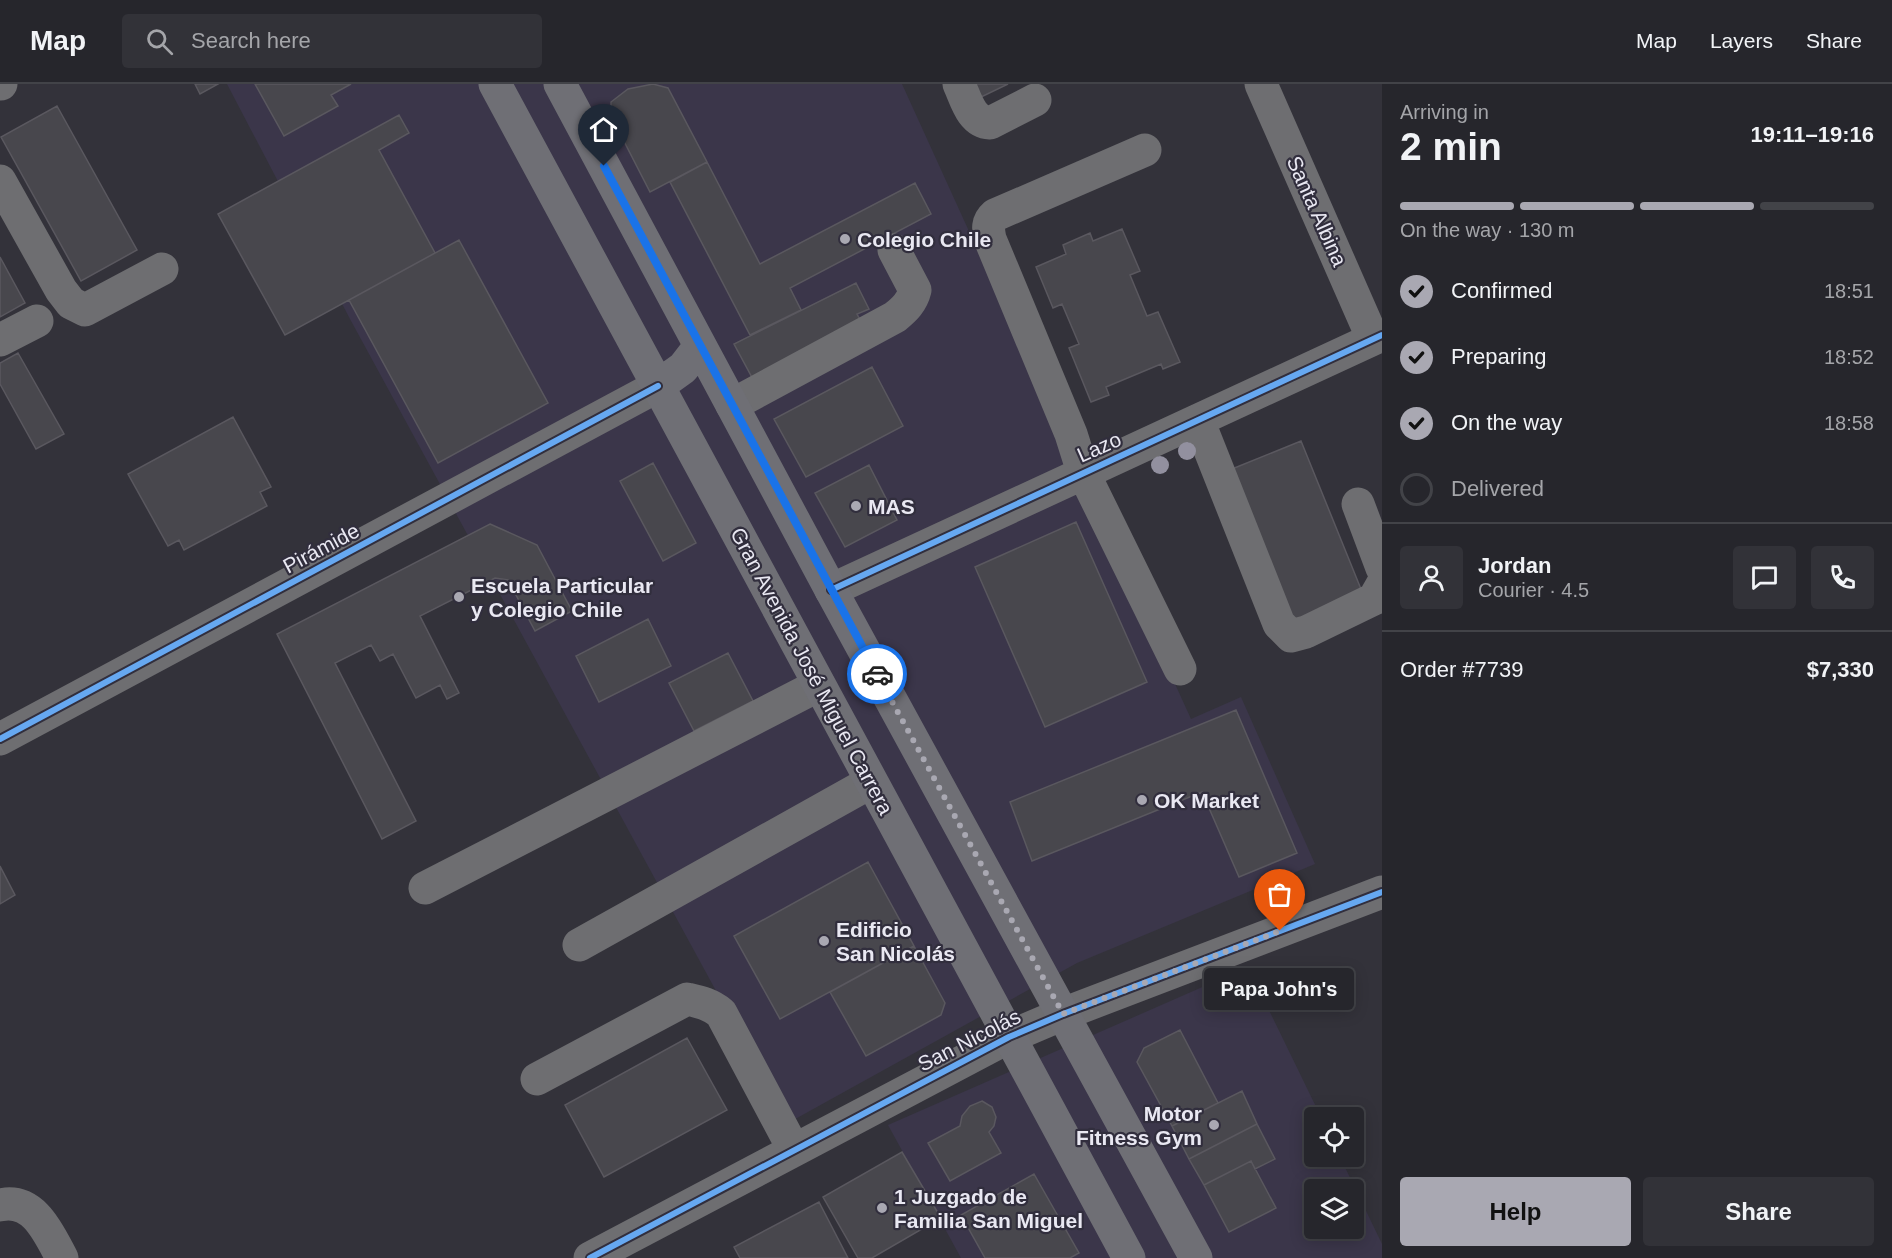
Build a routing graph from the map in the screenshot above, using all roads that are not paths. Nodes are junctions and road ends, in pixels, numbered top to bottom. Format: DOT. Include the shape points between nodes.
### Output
graph roads {
  1 [pos="495,84"];
  2 [pos="959,84"];
  3 [pos="1262,84"];
  4 [pos="562,85"];
  5 [pos="1035,100"];
  6 [pos="1145,150"];
  7 [pos="0,182"];
  8 [pos="894,250"];
  9 [pos="162,269"];
  10 [pos="37,321"];
  11 [pos="1377,337"];
  12 [pos="0,340"];
  13 [pos="700,346"];
  14 [pos="658,386"];
  15 [pos="732,405"];
  16 [pos="1198,420"];
  17 [pos="1083,472"];
  18 [pos="1358,504"];
  19 [pos="1382,568"];
  20 [pos="1382,585"];
  21 [pos="831,590"];
  22 [pos="1180,669"];
  23 [pos="819,685"];
  24 [pos="0,739"];
  25 [pos="871,782"];
  26 [pos="425,888"];
  27 [pos="1382,892"];
  28 [pos="579,945"];
  29 [pos="1063,1014"];
  30 [pos="1009,1037"];
  31 [pos="537,1079"];
  32 [pos="794,1150"];
  33 [pos="0,1205"];
  34 [pos="62,1258"];
  35 [pos="590,1258"];
  36 [pos="1129,1258"];
  37 [pos="1196,1258"];
  1 -- 14 [label="main road, Gran Avenida José Miguel Carrera"];
  2 -- 5 [label="street" via="974,116 982,123 990,123"];
  3 -- 11 [label="street, Santa Albina"];
  4 -- 13 [label="main road"];
  6 -- 17 [label="street" via="995,214 988,229"];
  7 -- 9 [label="street" via="71,303 85,310"];
  8 -- 15 [label="street" via="915,290 906,308"];
  10 -- 12 [label="street"];
  11 -- 16 [label="street, Lazo"];
  13 -- 14 [label="main road" via="683,368"];
  13 -- 15 [label="main road"];
  14 -- 23 [label="main road, Gran Avenida José Miguel Carrera"];
  14 -- 24 [label="street, Pirámide"];
  15 -- 21 [label="main road"];
  16 -- 17 [label="street, Lazo"];
  16 -- 20 [label="street" via="1279,624 1291,636 1374,599"];
  17 -- 21 [label="street, Lazo"];
  17 -- 22 [label="street"];
  18 -- 19 [label="street"];
  21 -- 29 [label="main road"];
  23 -- 25 [label="main road, Gran Avenida José Miguel Carrera"];
  23 -- 26 [label="street"];
  25 -- 28 [label="street"];
  25 -- 30 [label="main road, Gran Avenida José Miguel Carrera"];
  27 -- 29 [label="street, San Nicolás"];
  29 -- 30 [label="street, San Nicolás"];
  29 -- 37 [label="main road"];
  30 -- 32 [label="street, San Nicolás"];
  30 -- 36 [label="main road, Gran Avenida José Miguel Carrera"];
  31 -- 32 [label="street" via="687,999 700,1002 720,1013"];
  32 -- 35 [label="street, San Nicolás"];
  33 -- 34 [label="street" via="26,1208 42,1221"];
}
